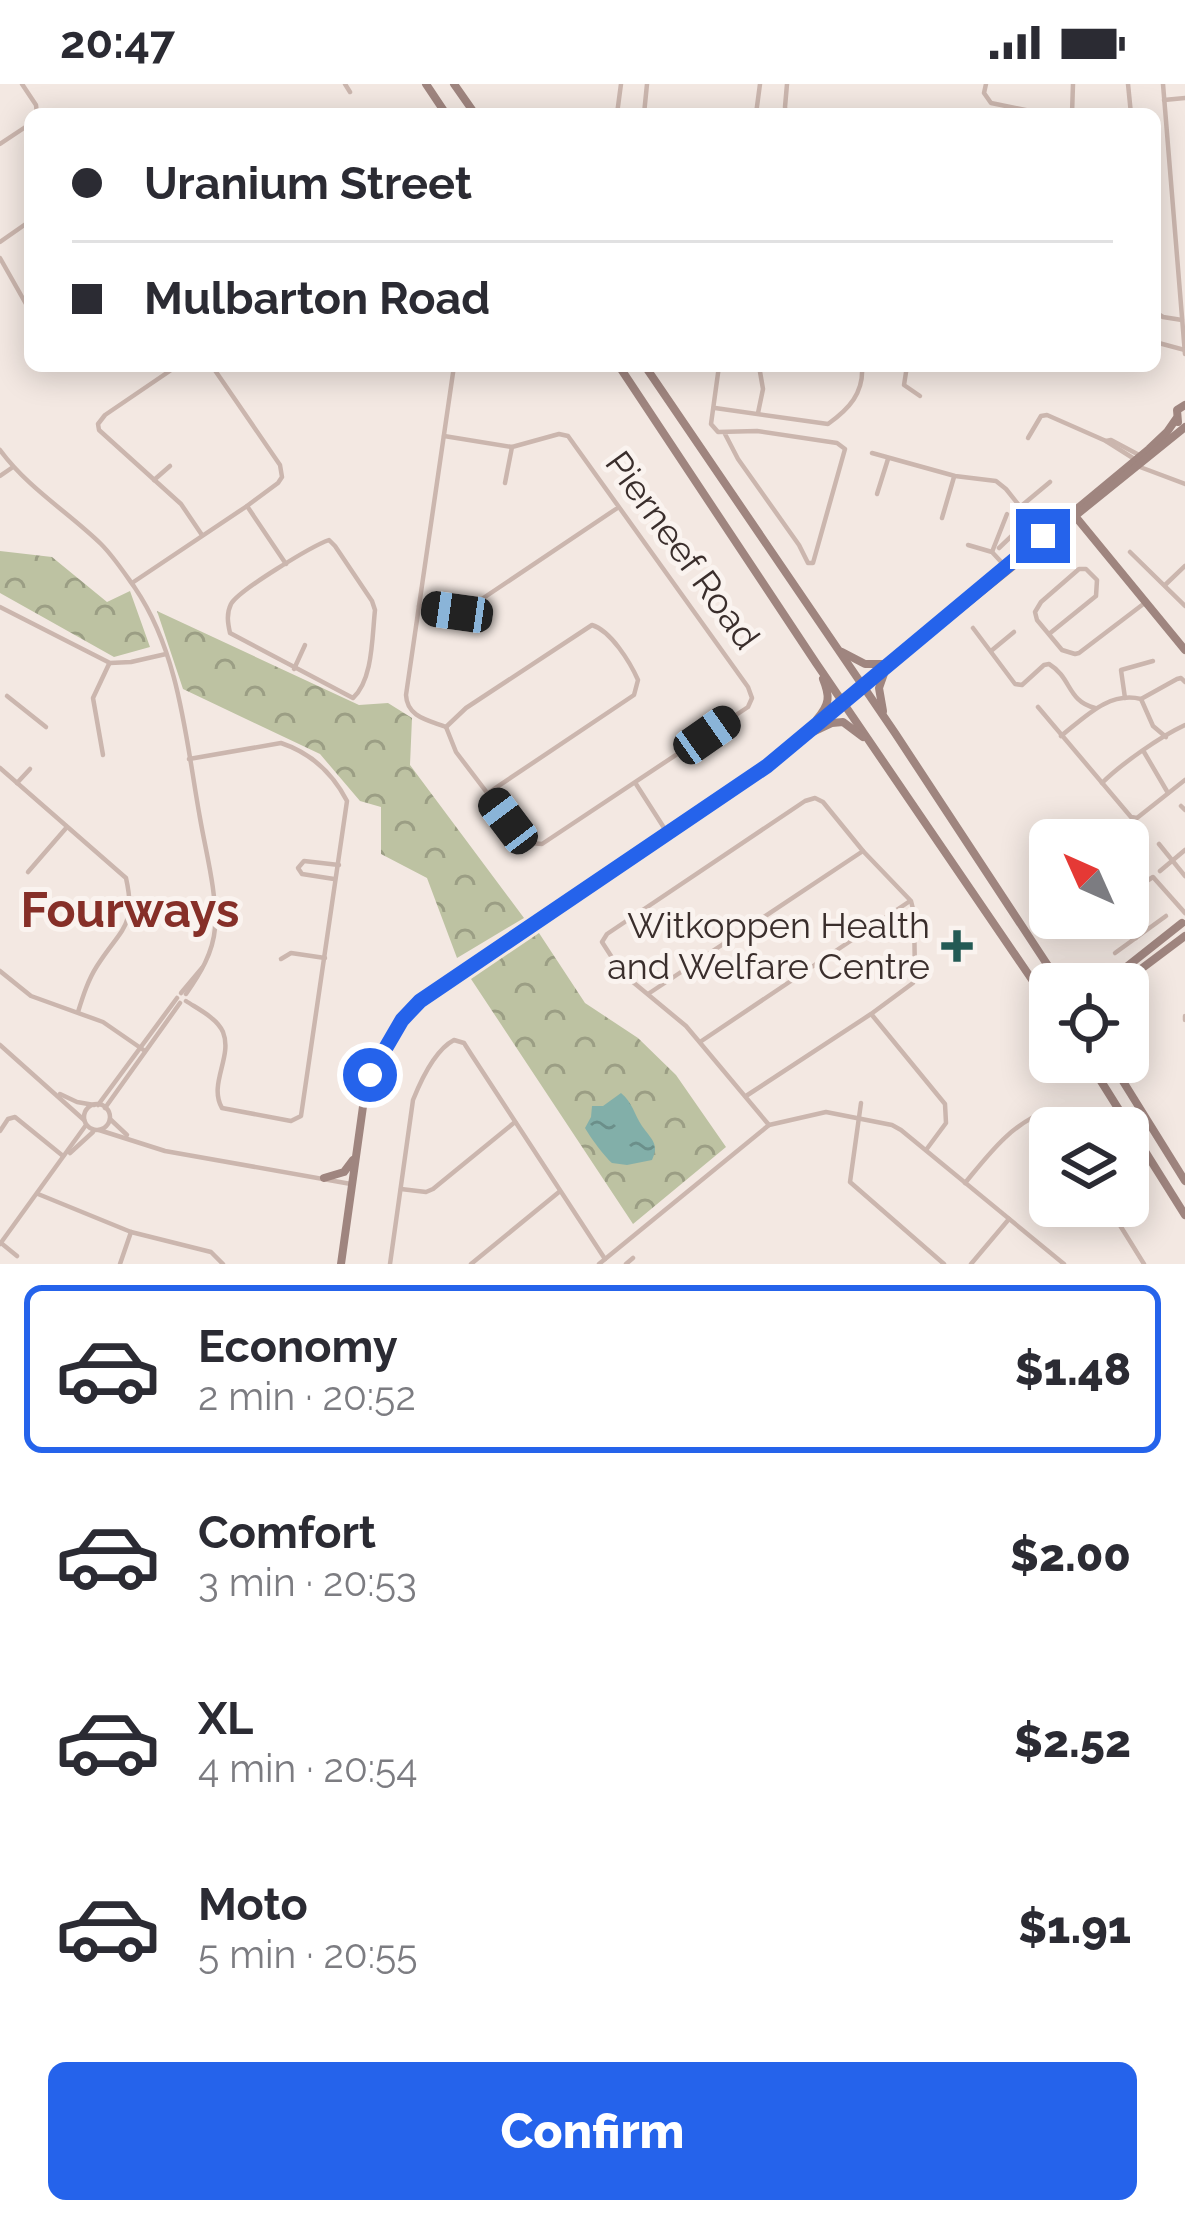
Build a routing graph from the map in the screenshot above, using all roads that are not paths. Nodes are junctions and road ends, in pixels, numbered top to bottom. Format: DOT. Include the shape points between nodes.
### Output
graph roads {
  1 [pos="345,84"];
  2 [pos="986,84"];
  3 [pos="1163,84"];
  4 [pos="350,92"];
  5 [pos="1185,98"];
  6 [pos="1164,100"];
  7 [pos="1016,108"];
  8 [pos="1166,128"];
  9 [pos="1161,129"];
  10 [pos="0,258"];
  11 [pos="24,292"];
  12 [pos="1183,318"];
  13 [pos="1185,352"];
  14 [pos="169,372"];
  15 [pos="216,372"];
  16 [pos="453,372"];
  17 [pos="623,372"];
  18 [pos="649,372"];
  19 [pos="718,372"];
  20 [pos="760,372"];
  21 [pos="863,372"];
  22 [pos="906,372"];
  23 [pos="920,396"];
  24 [pos="1183,403"];
  25 [pos="713,408"];
  26 [pos="758,413"];
  27 [pos="1176,419"];
  28 [pos="1185,427"];
  29 [pos="724,432"];
  30 [pos="444,436"];
  31 [pos="1028,438"];
  32 [pos="512,447"];
  33 [pos="0,450"];
  34 [pos="872,453"];
  35 [pos="888,458"];
  36 [pos="1137,461"];
  37 [pos="170,466"];
  38 [pos="13,467"];
  39 [pos="0,476"];
  40 [pos="955,476"];
  41 [pos="154,480"];
  42 [pos="1050,482"];
  43 [pos="505,483"];
  44 [pos="1185,484"];
  45 [pos="877,494"];
  46 [pos="247,506"];
  47 [pos="1020,507"];
  48 [pos="617,508"];
  49 [pos="1006,514"];
  50 [pos="1074,514"];
  51 [pos="942,518"];
  52 [pos="1020,528"];
  53 [pos="202,535"];
  54 [pos="1043,536"];
  55 [pos="968,545"];
  56 [pos="996,548"];
  57 [pos="1130,552"];
  58 [pos="286,564"];
  59 [pos="1008,564"];
  60 [pos="1185,566"];
  61 [pos="131,584"];
  62 [pos="1165,585"];
  63 [pos="1146,602"];
  64 [pos="419,606"];
  65 [pos="1185,606"];
  66 [pos="0,607"];
  67 [pos="947,618"];
  68 [pos="974,628"];
  69 [pos="1015,632"];
  70 [pos="1049,634"];
  71 [pos="305,645"];
  72 [pos="836,649"];
  73 [pos="1185,650"];
  74 [pos="991,651"];
  75 [pos="166,653"];
  76 [pos="1154,661"];
  77 [pos="110,663"];
  78 [pos="816,663"];
  79 [pos="888,665"];
  80 [pos="294,669"];
  81 [pos="1185,682"];
  82 [pos="862,687"];
  83 [pos="6,696"];
  84 [pos="1125,698"];
  85 [pos="1141,699"];
  86 [pos="844,701"];
  87 [pos="1082,705"];
  88 [pos="1038,707"];
  89 [pos="1096,708"];
  90 [pos="1085,717"];
  91 [pos="1185,725"];
  92 [pos="46,727"];
  93 [pos="446,727"];
  94 [pos="895,734"];
  95 [pos="1061,736"];
  96 [pos="800,737"];
  97 [pos="1166,737"];
  98 [pos="791,745"];
  99 [pos="1144,752"];
  100 [pos="103,755"];
  101 [pos="879,756"];
  102 [pos="189,759"];
  103 [pos="0,768"];
  104 [pos="30,769"];
  105 [pos="1185,780"];
  106 [pos="17,783"];
  107 [pos="636,784"];
  108 [pos="1101,784"];
  109 [pos="1168,793"];
  110 [pos="488,794"];
  111 [pos="67,827"];
  112 [pos="668,834"];
  113 [pos="1159,844"];
  114 [pos="1185,850"];
  115 [pos="863,851"];
  116 [pos="1173,860"];
  117 [pos="338,865"];
  118 [pos="1160,871"];
  119 [pos="28,872"];
  120 [pos="1185,876"];
  121 [pos="336,880"];
  122 [pos="1149,880"];
  123 [pos="911,901"];
  124 [pos="1166,916"];
  125 [pos="1184,923"];
  126 [pos="1149,928"];
  127 [pos="1135,939"];
  128 [pos="1115,953"];
  129 [pos="325,958"];
  130 [pos="281,959"];
  131 [pos="1048,963"];
  132 [pos="1140,963"];
  133 [pos="0,971"];
  134 [pos="1029,975"];
  135 [pos="648,994"];
  136 [pos="182,998"];
  137 [pos="78,1012"];
  138 [pos="871,1014"];
  139 [pos="700,1042"];
  140 [pos="0,1045"];
  141 [pos="143,1050"];
  142 [pos="1102,1083"];
  143 [pos="1124,1083"];
  144 [pos="54,1092"];
  145 [pos="746,1096"];
  146 [pos="861,1103"];
  147 [pos="99,1106"];
  148 [pos="860,1118"];
  149 [pos="110,1119"];
  150 [pos="1029,1119"];
  151 [pos="85,1122"];
  152 [pos="515,1122"];
  153 [pos="769,1125"];
  154 [pos="97,1130"];
  155 [pos="0,1131"];
  156 [pos="131,1139"];
  157 [pos="926,1150"];
  158 [pos="356,1153"];
  159 [pos="65,1157"];
  160 [pos="324,1178"];
  161 [pos="1185,1181"];
  162 [pos="965,1183"];
  163 [pos="352,1184"];
  164 [pos="401,1190"];
  165 [pos="561,1190"];
  166 [pos="38,1194"];
  167 [pos="1185,1215"];
  168 [pos="1009,1219"];
  169 [pos="1121,1227"];
  170 [pos="131,1232"];
  171 [pos="1,1241"];
  172 [pos="16,1256"];
  173 [pos="634,1258"];
  174 [pos="602,1262"];
  175 [pos="120,1264"];
  176 [pos="223,1264"];
  177 [pos="341,1264"];
  178 [pos="390,1264"];
  179 [pos="471,1264"];
  180 [pos="626,1264"];
  181 [pos="944,1264"];
  182 [pos="971,1264"];
  183 [pos="1064,1264"];
  184 [pos="1144,1264"];
  1 -- 4 [label="street"];
  2 -- 7 [label="street" via="991,103"];
  3 -- 6 [label="street"];
  5 -- 6 [label="street"];
  6 -- 8 [label="street"];
  8 -- 9 [label="street"];
  8 -- 12 [label="street"];
  10 -- 11 [label="street"];
  12 -- 13 [label="street"];
  14 -- 41 [label="street" via="98,424"];
  15 -- 46 [label="street" via="283,472"];
  16 -- 30 [label="street"];
  17 -- 78 [label="main road"];
  18 -- 72 [label="main road"];
  19 -- 25 [label="street"];
  20 -- 26 [label="street"];
  21 -- 26 [label="street" via="856,400 832,422"];
  22 -- 23 [label="street" via="904,386"];
  24 -- 27 [label="main road"];
  25 -- 26 [label="street"];
  25 -- 29 [label="street" via="712,424"];
  27 -- 28 [label="main road"];
  27 -- 36 [label="main road"];
  28 -- 36 [label="main road"];
  29 -- 29 [label="street" via="843,446 813,563 808,563"];
  30 -- 32 [label="street, Pierneef Road"];
  30 -- 64 [label="street"];
  31 -- 36 [label="street" via="1047,415"];
  32 -- 43 [label="street"];
  32 -- 48 [label="street, Pierneef Road" via="568,436"];
  33 -- 38 [label="street"];
  34 -- 35 [label="street"];
  35 -- 40 [label="street"];
  35 -- 45 [label="street"];
  36 -- 44 [label="street"];
  36 -- 50 [label="main road"];
  37 -- 41 [label="street"];
  38 -- 39 [label="street"];
  38 -- 61 [label="street" via="100,543"];
  40 -- 47 [label="street" via="996,481"];
  40 -- 51 [label="street"];
  41 -- 53 [label="street"];
  42 -- 47 [label="street"];
  46 -- 53 [label="street"];
  46 -- 58 [label="street"];
  47 -- 54 [label="street"];
  48 -- 64 [label="street" via="464,611"];
  48 -- 107 [label="street, Pierneef Road" via="752,698"];
  49 -- 56 [label="street"];
  50 -- 54 [label="main road"];
  50 -- 63 [label="main road"];
  50 -- 67 [label="main road"];
  52 -- 56 [label="street"];
  53 -- 61 [label="street"];
  54 -- 59 [label="main road"];
  55 -- 56 [label="street"];
  56 -- 59 [label="street"];
  57 -- 62 [label="street"];
  58 -- 80 [label="street" via="233,601 228,628"];
  58 -- 80 [label="street" via="328,541 375,610 356,698"];
  59 -- 67 [label="main road"];
  60 -- 62 [label="street"];
  61 -- 75 [label="street"];
  62 -- 65 [label="street"];
  63 -- 70 [label="street" via="1075,654"];
  63 -- 73 [label="main road"];
  64 -- 93 [label="street, Pierneef Road" via="406,702 413,714"];
  66 -- 77 [label="street"];
  67 -- 79 [label="main road"];
  68 -- 74 [label="street"];
  69 -- 74 [label="street"];
  70 -- 70 [label="street" via="1036,609 1086,569 1097,580 1096,596"];
  71 -- 80 [label="street"];
  72 -- 79 [label="main road"];
  72 -- 82 [label="main road"];
  74 -- 87 [label="street" via="1018,686 1051,665"];
  75 -- 77 [label="street"];
  75 -- 102 [label="street"];
  76 -- 84 [label="street" via="1122,669"];
  77 -- 100 [label="street" via="93,698"];
  78 -- 86 [label="main road"];
  78 -- 96 [label="main road" via="828,703"];
  79 -- 82 [label="main road"];
  79 -- 94 [label="main road" via="879,697"];
  81 -- 85 [label="street"];
  82 -- 86 [label="main road"];
  82 -- 94 [label="main road"];
  83 -- 92 [label="street"];
  84 -- 85 [label="street"];
  84 -- 89 [label="street"];
  85 -- 97 [label="street"];
  86 -- 96 [label="main road"];
  86 -- 101 [label="main road"];
  87 -- 89 [label="street"];
  87 -- 90 [label="street"];
  88 -- 95 [label="street"];
  89 -- 90 [label="street"];
  90 -- 95 [label="street"];
  91 -- 97 [label="street"];
  93 -- 110 [label="street, Pierneef Road"];
  93 -- 110 [label="street" via="594,625 637,675 636,692"];
  94 -- 131 [label="main road"];
  95 -- 108 [label="street"];
  96 -- 98 [label="main road"];
  97 -- 99 [label="street"];
  98 -- 101 [label="main road" via="843,722"];
  98 -- 112 [label="main road"];
  99 -- 108 [label="street"];
  99 -- 109 [label="street"];
  101 -- 134 [label="main road"];
  102 -- 117 [label="street" via="281,743 314,759 347,801"];
  102 -- 136 [label="street" via="214,935"];
  103 -- 106 [label="street"];
  104 -- 106 [label="street"];
  105 -- 109 [label="street"];
  106 -- 111 [label="street"];
  107 -- 110 [label="street, Pierneef Road" via="542,844 520,836"];
  107 -- 112 [label="street"];
  108 -- 109 [label="street" via="1133,818"];
  111 -- 119 [label="street"];
  111 -- 137 [label="street" via="126,878 131,900 129,921 95,968"];
  112 -- 158 [label="main road" via="416,1005 370,1075"];
  113 -- 116 [label="street"];
  114 -- 116 [label="street"];
  115 -- 123 [label="street"];
  115 -- 135 [label="street"];
  115 -- 135 [label="street" via="824,802 805,801 607,934 602,942 614,963"];
  116 -- 118 [label="street"];
  116 -- 120 [label="street"];
  117 -- 121 [label="street"];
  117 -- 121 [label="street" via="304,861 298,868"];
  121 -- 129 [label="street"];
  122 -- 125 [label="street"];
  123 -- 138 [label="street" via="915,978"];
  123 -- 139 [label="street"];
  124 -- 126 [label="street"];
  125 -- 132 [label="main road"];
  127 -- 128 [label="street"];
  129 -- 130 [label="street"];
  129 -- 136 [label="street" via="305,1105 295,1120 222,1108 216,1096 224,1034"];
  133 -- 137 [label="street" via="31,996"];
  135 -- 139 [label="street"];
  136 -- 141 [label="street"];
  137 -- 141 [label="street"];
  138 -- 145 [label="street"];
  138 -- 157 [label="street" via="944,1104 946,1123"];
  139 -- 145 [label="street"];
  140 -- 144 [label="street"];
  141 -- 147 [label="street"];
  142 -- 167 [label="main road"];
  143 -- 161 [label="main road"];
  144 -- 147 [label="street"];
  144 -- 151 [label="street"];
  145 -- 153 [label="street"];
  146 -- 148 [label="street"];
  147 -- 149 [label="street"];
  147 -- 151 [label="street" via="87,1108"];
  148 -- 153 [label="street" via="818,1112"];
  148 -- 157 [label="street" via="897,1127"];
  148 -- 181 [label="street" via="850,1182"];
  149 -- 154 [label="street"];
  149 -- 156 [label="street"];
  150 -- 162 [label="street"];
  151 -- 154 [label="street"];
  151 -- 159 [label="street"];
  152 -- 164 [label="street" via="433,1189"];
  152 -- 164 [label="street" via="464,1043 450,1040 413,1100"];
  152 -- 165 [label="street"];
  153 -- 174 [label="street"];
  154 -- 156 [label="street"];
  154 -- 159 [label="street"];
  155 -- 159 [label="street" via="15,1117"];
  156 -- 160 [label="street"];
  157 -- 162 [label="street"];
  158 -- 160 [label="main road" via="344,1172"];
  158 -- 163 [label="main road"];
  159 -- 166 [label="street"];
  160 -- 163 [label="street"];
  162 -- 168 [label="street"];
  163 -- 177 [label="main road"];
  164 -- 178 [label="street"];
  165 -- 174 [label="street"];
  165 -- 179 [label="street"];
  166 -- 170 [label="street"];
  166 -- 171 [label="street"];
  168 -- 182 [label="street"];
  168 -- 183 [label="street"];
  169 -- 184 [label="street"];
  170 -- 175 [label="street"];
  170 -- 176 [label="street" via="211,1252"];
  171 -- 172 [label="street"];
  173 -- 180 [label="street"];
}
